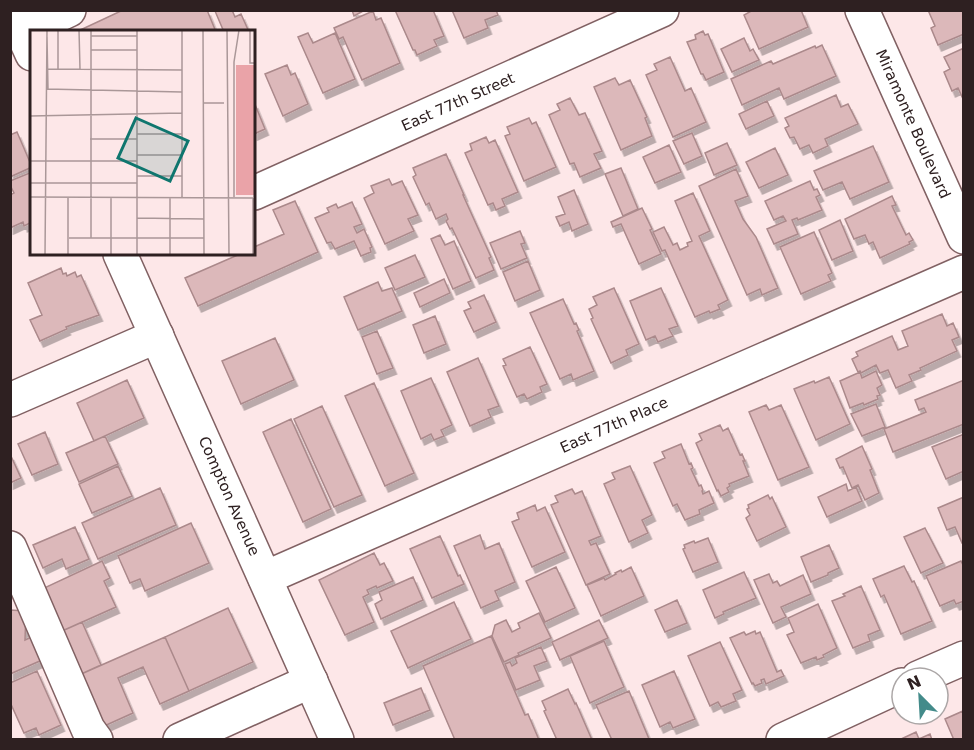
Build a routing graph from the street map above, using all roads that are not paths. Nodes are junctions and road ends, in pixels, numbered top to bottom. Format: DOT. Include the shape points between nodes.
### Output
graph roads {
  1 [pos="69,10"];
  2 [pos="662,10"];
  3 [pos="862,10"];
  4 [pos="22,32"];
  5 [pos="255,193"];
  6 [pos="963,237"];
  7 [pos="120,255"];
  8 [pos="963,272"];
  9 [pos="157,336"];
  10 [pos="10,400"];
  11 [pos="10,548"];
  12 [pos="265,578"];
  13 [pos="963,657"];
  14 [pos="944,666"];
  15 [pos="311,681"];
  16 [pos="890,691"];
  17 [pos="96,740"];
  18 [pos="180,740"];
  19 [pos="337,740"];
  20 [pos="783,740"];
  1 -- 4 [label="street"];
  2 -- 5 [label="street, East 77th Street"];
  3 -- 6 [label="street, Miramonte Boulevard"];
  7 -- 9 [label="street, Compton Avenue"];
  8 -- 12 [label="street, East 77th Place"];
  9 -- 10 [label="street"];
  9 -- 12 [label="street, Compton Avenue"];
  11 -- 17 [label="street"];
  12 -- 15 [label="street, Compton Avenue"];
  13 -- 14 [label="street"];
  15 -- 18 [label="street"];
  15 -- 19 [label="street, Compton Avenue"];
  16 -- 20 [label="street"];
}
